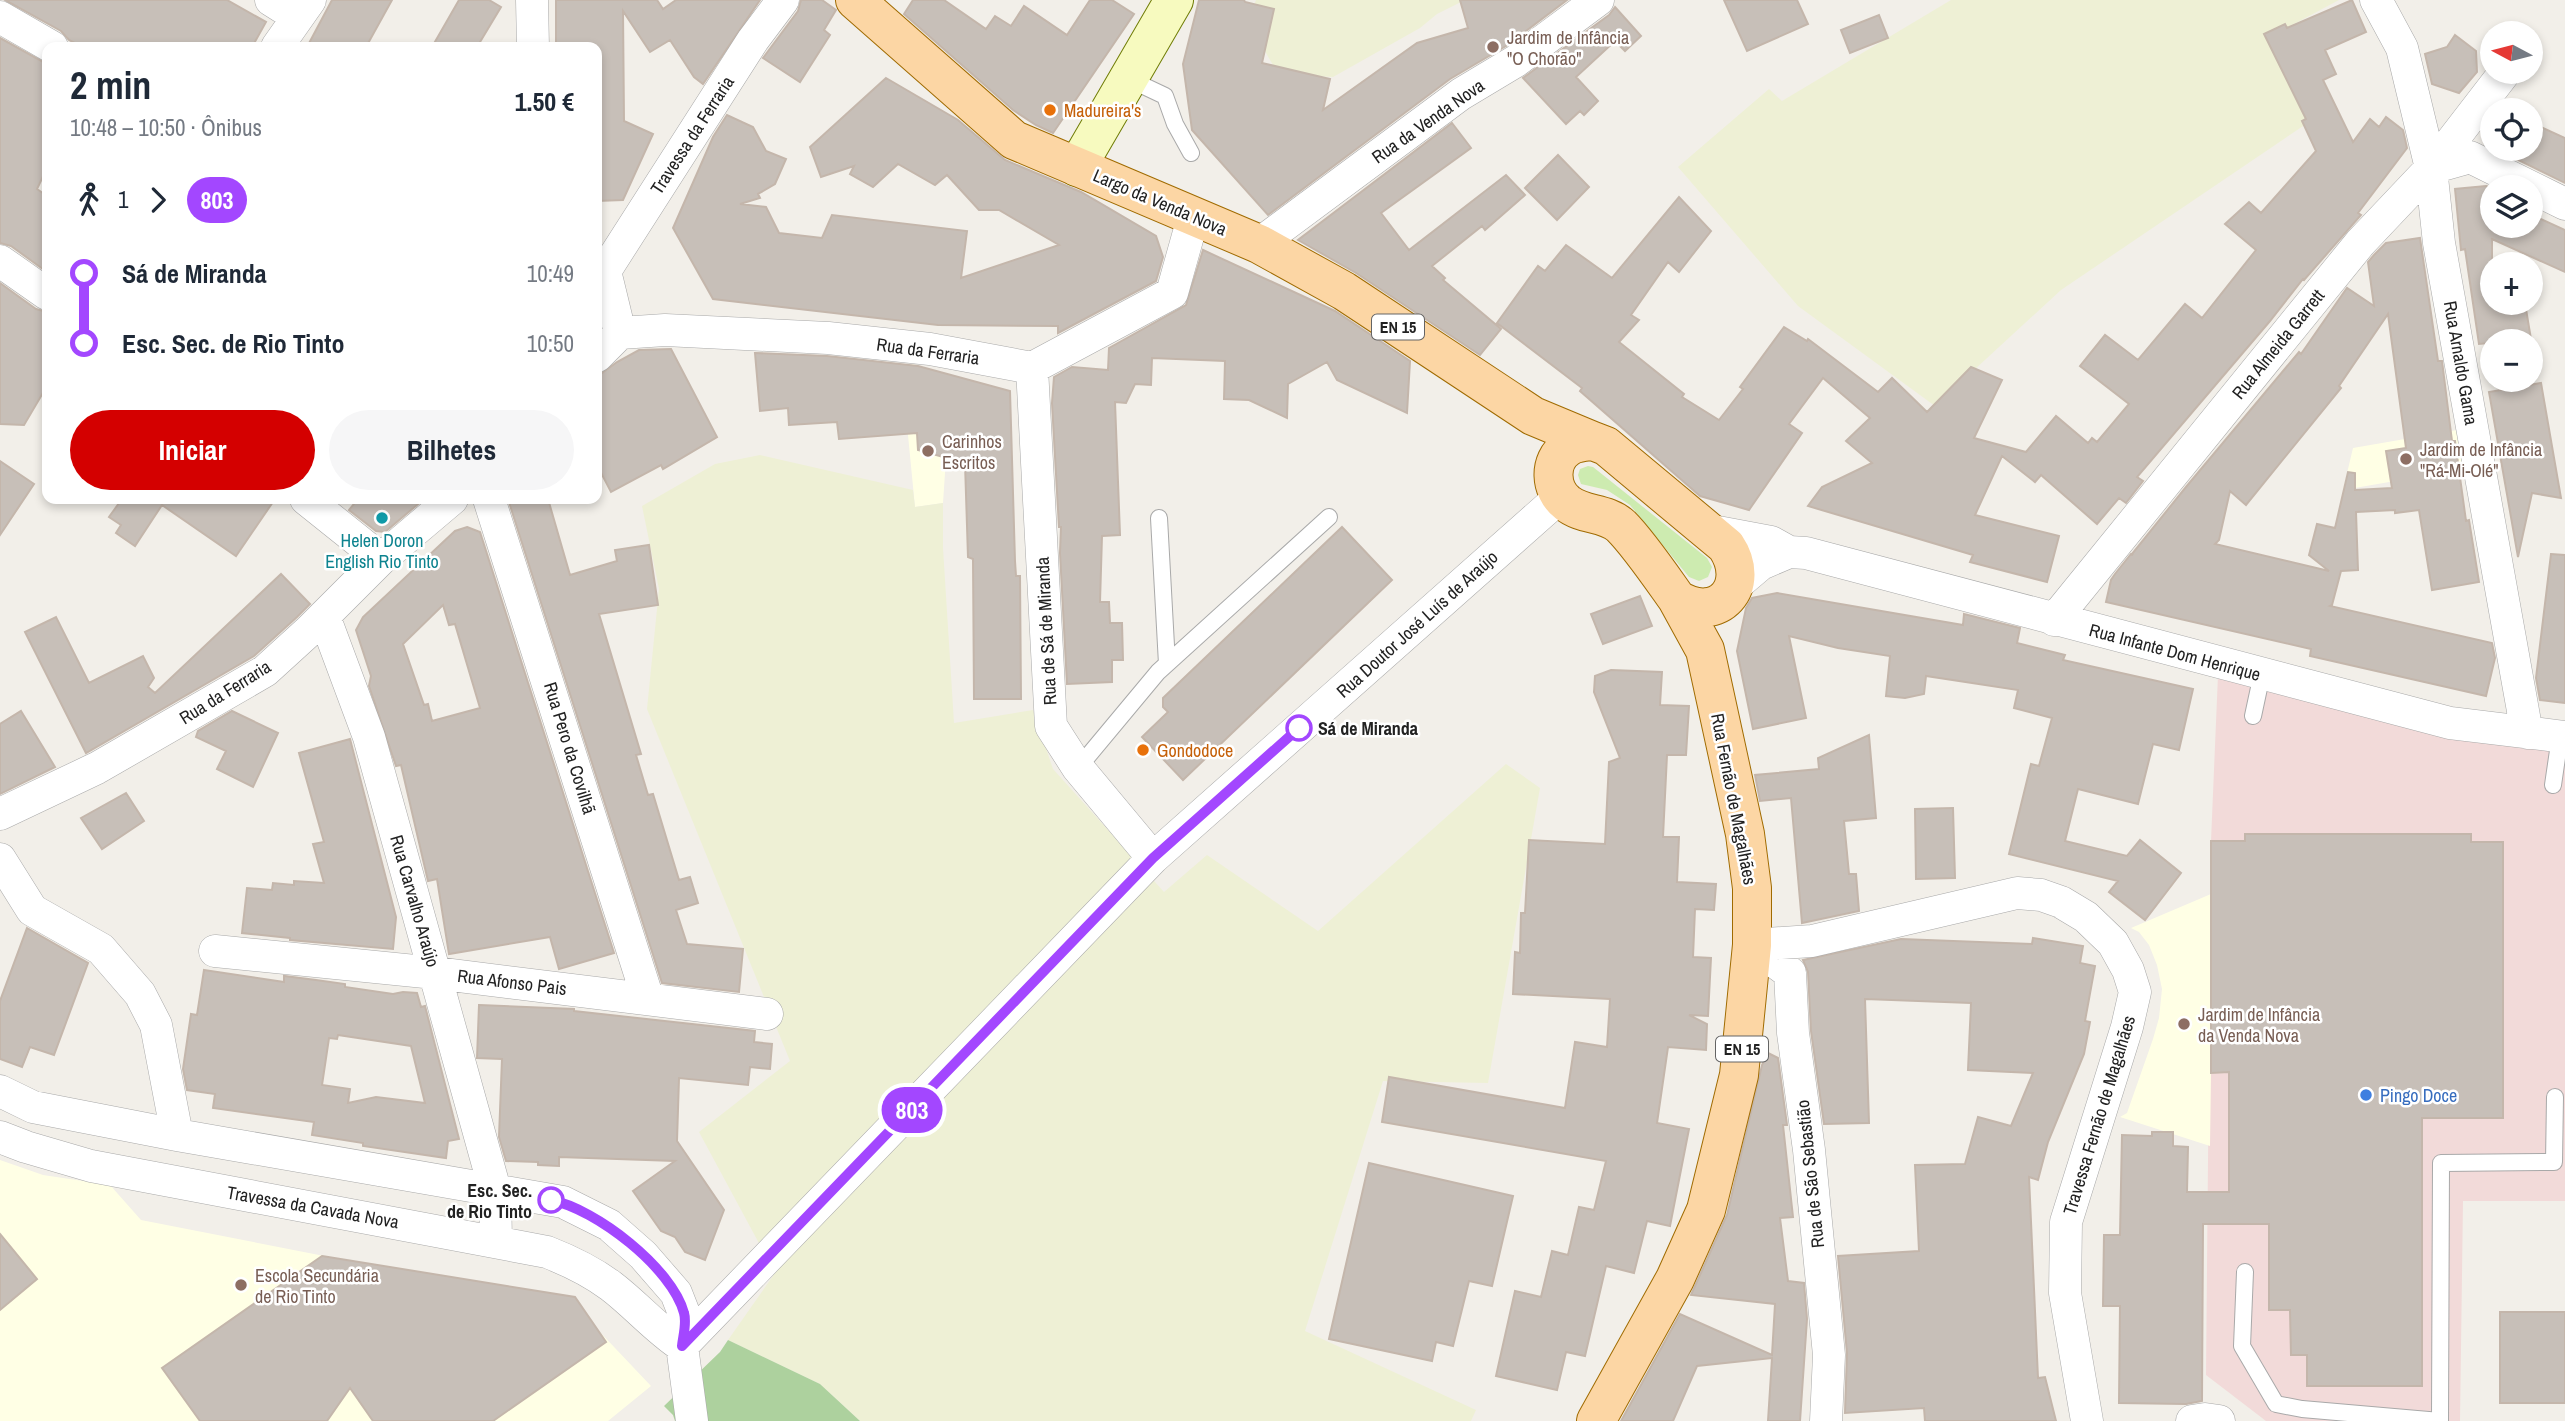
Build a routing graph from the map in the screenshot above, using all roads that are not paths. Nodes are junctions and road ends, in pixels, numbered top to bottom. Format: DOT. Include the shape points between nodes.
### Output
graph roads {
  1 [pos="271,0"];
  2 [pos="532,0"];
  3 [pos="783,0"];
  4 [pos="855,0"];
  5 [pos="1598,0"];
  6 [pos="2376,0"];
  7 [pos="1164,4"];
  8 [pos="304,9"];
  9 [pos="0,17"];
  10 [pos="43,42"];
  11 [pos="281,42"];
  12 [pos="533,42"];
  13 [pos="1129,79"];
  14 [pos="2496,84"];
  15 [pos="1191,153"];
  16 [pos="1077,167"];
  17 [pos="2431,169"];
  18 [pos="2565,204"];
  19 [pos="1193,218"];
  20 [pos="1259,244"];
  21 [pos="0,261"];
  22 [pos="602,265"];
  23 [pos="602,270"];
  24 [pos="42,290"];
  25 [pos="620,333"];
  26 [pos="602,351"];
  27 [pos="1032,369"];
  28 [pos="1533,416"];
  29 [pos="1593,442"];
  30 [pos="1556,484"];
  31 [pos="312,504"];
  32 [pos="446,504"];
  33 [pos="491,504"];
  34 [pos="1329,517"];
  35 [pos="1159,519"];
  36 [pos="1707,530"];
  37 [pos="1789,552"];
  38 [pos="381,559"];
  39 [pos="1726,596"];
  40 [pos="1677,600"];
  41 [pos="324,617"];
  42 [pos="2054,620"];
  43 [pos="1704,650"];
  44 [pos="1167,664"];
  45 [pos="2262,674"];
  46 [pos="2253,716"];
  47 [pos="2527,733"];
  48 [pos="2562,737"];
  49 [pos="1078,768"];
  50 [pos="2553,785"];
  51 [pos="0,814"];
  52 [pos="1153,858"];
  53 [pos="0,859"];
  54 [pos="1752,945"];
  55 [pos="215,951"];
  56 [pos="435,973"];
  57 [pos="648,999"];
  58 [pos="766,1014"];
  59 [pos="0,1091"];
  60 [pos="2555,1097"];
  61 [pos="138,1128"];
  62 [pos="177,1135"];
  63 [pos="0,1137"];
  64 [pos="129,1173"];
  65 [pos="495,1190"];
  66 [pos="496,1241"];
  67 [pos="2245,1272"];
  68 [pos="682,1346"];
  69 [pos="692,1421"];
  70 [pos="1596,1421"];
  71 [pos="1826,1421"];
  72 [pos="2087,1421"];
  73 [pos="2192,1421"];
  74 [pos="2219,1421"];
  1 -- 8 [label="street"];
  2 -- 12 [label="street"];
  3 -- 22 [label="street, Travessa da Ferraria"];
  4 -- 16 [label="main road, EN 15" via="1014,140"];
  5 -- 20 [label="street, Rua da Venda Nova" via="1516,61 1461,94"];
  6 -- 17 [label="street, Rua Arnaldo Gama" via="2402,48"];
  7 -- 13 [label="street, Largo da Venda Nova"];
  8 -- 11 [label="street"];
  9 -- 10 [label="street"];
  13 -- 15 [label="lane" via="1165,96"];
  13 -- 16 [label="street, Largo da Venda Nova"];
  14 -- 17 [label="street, Rua Almeida Garrett"];
  16 -- 19 [label="main road, Largo da Venda Nova / EN 15"];
  17 -- 18 [label="street" via="2470,157"];
  17 -- 42 [label="street, Rua Almeida Garrett" via="2360,243"];
  17 -- 47 [label="street, Rua Arnaldo Gama" via="2439,243"];
  19 -- 20 [label="main road, Largo da Venda Nova / EN 15"];
  19 -- 27 [label="street" via="1172,293"];
  20 -- 28 [label="main road, EN 15" via="1344,291"];
  21 -- 24 [label="street"];
  23 -- 25 [label="street"];
  25 -- 26 [label="street"];
  25 -- 27 [label="street, Rua da Ferraria" via="666,330 828,338 930,349"];
  27 -- 49 [label="street, Rua de Sá de Miranda" via="1052,726"];
  28 -- 29 [label="main road"];
  28 -- 30 [label="main road"];
  29 -- 30 [label="main road" via="1579,442 1558,458"];
  29 -- 36 [label="main road" via="1605,446"];
  30 -- 40 [label="main road, Rua Fernão de Magalhães" via="1570,506 1620,525"];
  30 -- 52 [label="street, Rua Doutor José Luís de Araújo"];
  31 -- 38 [label="street"];
  32 -- 38 [label="street, Rua da Ferraria"];
  33 -- 57 [label="street, Rua Pero da Covilhã"];
  34 -- 44 [label="lane"];
  35 -- 44 [label="lane"];
  36 -- 37 [label="street, Rua Infante Dom Henrique" via="1771,542"];
  36 -- 39 [label="main road" via="1734,558 1737,571"];
  37 -- 39 [label="street" via="1761,564"];
  37 -- 42 [label="street, Rua Infante Dom Henrique"];
  38 -- 41 [label="street, Rua da Ferraria"];
  39 -- 40 [label="main road" via="1702,609"];
  39 -- 43 [label="main road, Rua Fernão de Magalhães"];
  40 -- 43 [label="main road, Rua Fernão de Magalhães"];
  41 -- 51 [label="street, Rua da Ferraria" via="265,671 97,768"];
  41 -- 56 [label="street, Rua Carvalho Araújo" via="369,737"];
  42 -- 45 [label="street, Rua Infante Dom Henrique"];
  43 -- 54 [label="main road, Rua Fernão de Magalhães / EN 15" via="1745,834 1752,888"];
  44 -- 49 [label="lane"];
  45 -- 46 [label="lane"];
  45 -- 47 [label="street, Rua Infante Dom Henrique" via="2450,723"];
  47 -- 48 [label="street, Rua Infante Dom Henrique"];
  48 -- 50 [label="lane"];
  49 -- 52 [label="street, Rua de Sá de Miranda"];
  52 -- 68 [label="street, Rua Doutor José Luís de Araújo"];
  53 -- 62 [label="street" via="32,910 102,949 140,994 156,1025"];
  54 -- 70 [label="main road, Rua Fernão de Magalhães / EN 15" via="1739,1075 1706,1210 1675,1279"];
  54 -- 71 [label="street, Rua de São Sebastião" via="1790,973 1829,1355"];
  54 -- 72 [label="street, Travessa Fernão de Magalhães" via="1812,941 2017,893 2061,902 2086,917 2113,943 2135,992 2066,1222 2065,1293"];
  55 -- 56 [label="street, Rua Afonso Pais"];
  56 -- 57 [label="street, Rua Afonso Pais"];
  56 -- 65 [label="street, Rua Carvalho Araújo"];
  57 -- 58 [label="street, Rua Afonso Pais"];
  59 -- 61 [label="street" via="33,1107"];
  60 -- 67 [label="lane" via="2554,1163 2441,1163 2440,1421 2276,1404 2242,1346"];
  61 -- 62 [label="street"];
  61 -- 64 [label="street"];
  62 -- 65 [label="street"];
  63 -- 64 [label="street, Travessa da Cavada Nova"];
  64 -- 66 [label="street, Travessa da Cavada Nova"];
  65 -- 66 [label="street"];
  65 -- 68 [label="street" via="563,1202 609,1225 676,1293 685,1316"];
  66 -- 68 [label="street, Travessa da Cavada Nova" via="581,1265"];
  68 -- 69 [label="street"];
  73 -- 74 [label="street"];
}
